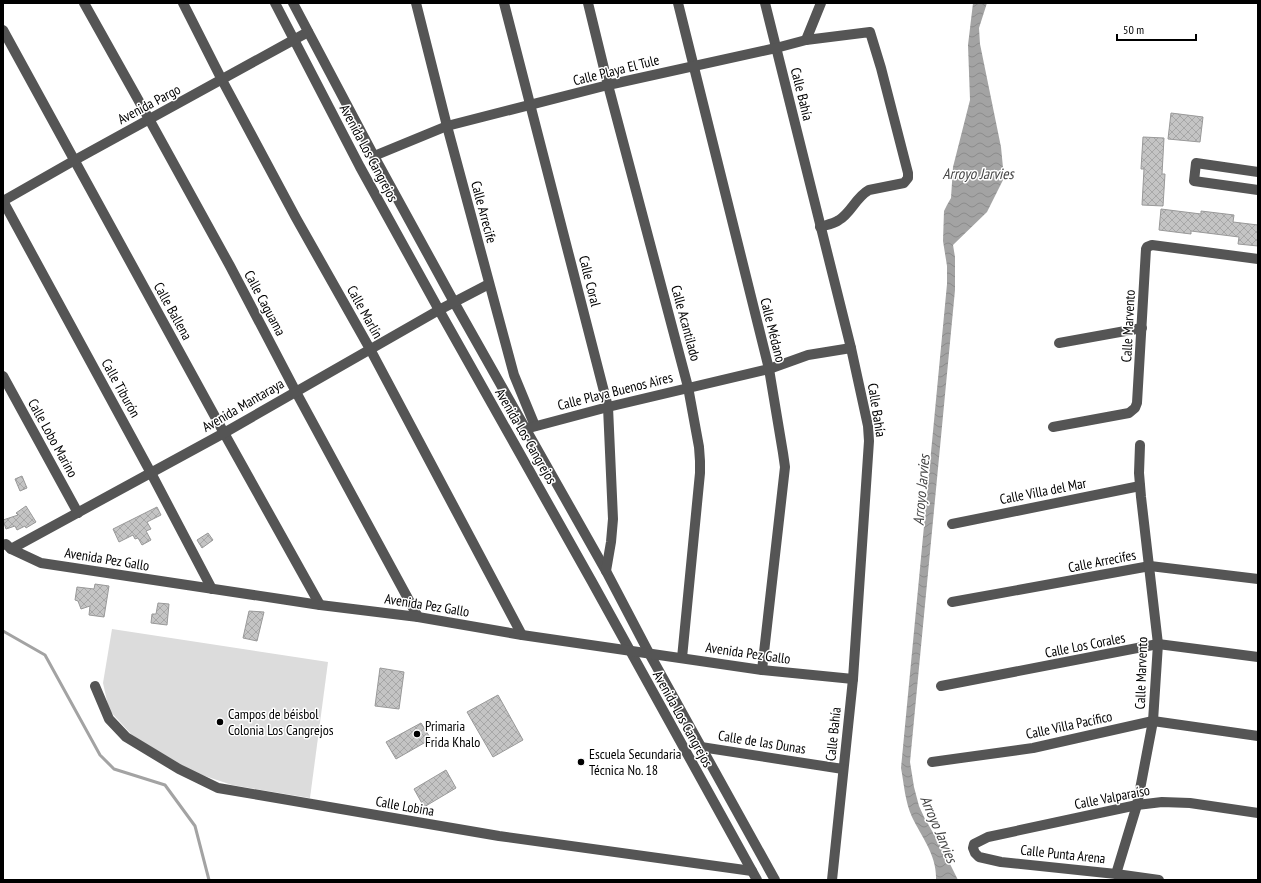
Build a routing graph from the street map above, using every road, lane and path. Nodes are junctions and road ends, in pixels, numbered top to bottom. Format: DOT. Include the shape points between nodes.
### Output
graph roads {
  1 [pos="84,3"];
  2 [pos="183,3"];
  3 [pos="275,3"];
  4 [pos="293,3"];
  5 [pos="416,3"];
  6 [pos="504,3"];
  7 [pos="588,3"];
  8 [pos="678,3"];
  9 [pos="765,3"];
  10 [pos="821,3"];
  11 [pos="3,30"];
  12 [pos="308,32"];
  13 [pos="294,40"];
  14 [pos="806,40"];
  15 [pos="776,48"];
  16 [pos="694,66"];
  17 [pos="222,80"];
  18 [pos="608,85"];
  19 [pos="530,106"];
  20 [pos="149,119"];
  21 [pos="447,126"];
  22 [pos="374,156"];
  23 [pos="74,160"];
  24 [pos="1258,172"];
  25 [pos="1258,190"];
  26 [pos="3,201"];
  27 [pos="820,226"];
  28 [pos="1258,259"];
  29 [pos="489,284"];
  30 [pos="454,302"];
  31 [pos="439,310"];
  32 [pos="1142,328"];
  33 [pos="1060,343"];
  34 [pos="851,348"];
  35 [pos="370,349"];
  36 [pos="768,368"];
  37 [pos="3,376"];
  38 [pos="688,387"];
  39 [pos="296,392"];
  40 [pos="608,407"];
  41 [pos="535,426"];
  42 [pos="1053,427"];
  43 [pos="525,430"];
  44 [pos="224,433"];
  45 [pos="1140,445"];
  46 [pos="151,473"];
  47 [pos="1140,486"];
  48 [pos="78,512"];
  49 [pos="952,524"];
  50 [pos="6,544"];
  51 [pos="1150,566"];
  52 [pos="606,571"];
  53 [pos="1258,579"];
  54 [pos="212,589"];
  55 [pos="952,602"];
  56 [pos="320,605"];
  57 [pos="418,617"];
  58 [pos="522,635"];
  59 [pos="1158,644"];
  60 [pos="629,650"];
  61 [pos="649,653"];
  62 [pos="1258,657"];
  63 [pos="682,658"];
  64 [pos="762,670"];
  65 [pos="852,680"];
  66 [pos="95,686"];
  67 [pos="941,686"];
  68 [pos="1153,721"];
  69 [pos="1258,736"];
  70 [pos="701,747"];
  71 [pos="932,762"];
  72 [pos="843,769"];
  73 [pos="1137,805"];
  74 [pos="1258,813"];
  75 [pos="974,844"];
  76 [pos="1116,874"];
  77 [pos="754,875"];
  78 [pos="775,880"];
  79 [pos="832,880"];
  80 [pos="1159,880"];
  1 -- 20 [label="street, Calle Caguama"];
  2 -- 17 [label="street, Calle Marlín"];
  3 -- 13 [label="street, Avenida Los Cangrejos"];
  4 -- 12 [label="street, Avenida Los Cangrejos"];
  5 -- 21 [label="street, Calle Arrecife"];
  6 -- 19 [label="street, Calle Coral"];
  7 -- 18 [label="street, Calle Acantilado"];
  8 -- 16 [label="street, Calle Médano"];
  9 -- 15 [label="street, Calle Bahía"];
  10 -- 14 [label="street"];
  11 -- 23 [label="street, Calle Ballena"];
  12 -- 13 [label="street, Avenida Pargo"];
  12 -- 22 [label="street, Avenida Los Cangrejos"];
  13 -- 17 [label="street, Avenida Pargo"];
  13 -- 31 [label="street, Avenida Los Cangrejos"];
  14 -- 15 [label="street, Calle Playa El Tule"];
  14 -- 27 [label="street, Calle Playa El Tule" via="870,32 908,173 908,178 904,182 864,192 839,220 833,224"];
  15 -- 16 [label="street, Calle Playa El Tule"];
  15 -- 27 [label="street, Calle Bahía"];
  16 -- 18 [label="street, Calle Playa El Tule"];
  16 -- 36 [label="street, Calle Médano"];
  17 -- 20 [label="street, Avenida Pargo"];
  17 -- 35 [label="street, Calle Marlín"];
  18 -- 19 [label="street, Calle Playa El Tule"];
  18 -- 38 [label="street, Calle Acantilado"];
  19 -- 21 [label="street, Calle Playa El Tule"];
  19 -- 40 [label="street, Calle Coral"];
  20 -- 23 [label="street, Avenida Pargo"];
  20 -- 39 [label="street, Calle Caguama"];
  21 -- 22 [label="street, Calle Playa El Tule"];
  21 -- 29 [label="street, Calle Arrecife"];
  22 -- 30 [label="street, Avenida Los Cangrejos"];
  23 -- 26 [label="street, Avenida Pargo"];
  23 -- 44 [label="street, Calle Ballena"];
  24 -- 25 [label="street" via="1196,163 1194,181"];
  26 -- 46 [label="street, Calle Tiburón"];
  27 -- 34 [label="street, Calle Bahía"];
  28 -- 32 [label="street, Calle Marvento" via="1152,245 1147,247"];
  29 -- 30 [label="street, Avenida Mantaraya"];
  29 -- 41 [label="street, Calle Arrecife" via="514,375"];
  30 -- 31 [label="street, Avenida Mantaraya"];
  30 -- 43 [label="street, Avenida Los Cangrejos"];
  31 -- 35 [label="street, Avenida Mantaraya"];
  31 -- 60 [label="street, Avenida Los Cangrejos"];
  32 -- 33 [label="street"];
  32 -- 42 [label="street, Calle Marvento" via="1137,403 1133,411"];
  34 -- 36 [label="street, Calle Playa Buenos Aires" via="808,355"];
  34 -- 65 [label="street, Calle Bahía" via="869,441"];
  35 -- 39 [label="street, Avenida Mantaraya"];
  35 -- 58 [label="street, Calle Marlín"];
  36 -- 38 [label="street, Calle Playa Buenos Aires"];
  36 -- 64 [label="street, Calle Médano" via="785,467"];
  37 -- 48 [label="street, Calle Lobo Marino"];
  38 -- 40 [label="street, Calle Playa Buenos Aires"];
  38 -- 63 [label="street, Calle Acantilado" via="700,461"];
  39 -- 44 [label="street, Avenida Mantaraya"];
  39 -- 57 [label="street, Calle Caguama"];
  40 -- 41 [label="street, Calle Playa Buenos Aires"];
  40 -- 52 [label="street, Calle Coral" via="613,519"];
  41 -- 43 [label="street, Calle Playa Buenos Aires"];
  43 -- 52 [label="street, Avenida Los Cangrejos"];
  44 -- 46 [label="street, Avenida Mantaraya"];
  44 -- 56 [label="street, Calle Ballena"];
  45 -- 47 [label="street, Calle Marvento"];
  46 -- 48 [label="street, Avenida Mantaraya"];
  46 -- 54 [label="street, Calle Tiburón"];
  47 -- 49 [label="street, Calle Villa del Mar"];
  47 -- 51 [label="street, Calle Marvento"];
  48 -- 50 [label="street, Avenida Mantaraya"];
  50 -- 54 [label="street, Avenida Pez Gallo" via="41,563"];
  51 -- 53 [label="street, Calle Arrecifes"];
  51 -- 55 [label="street, Calle Arrecifes"];
  51 -- 59 [label="street, Calle Marvento"];
  52 -- 61 [label="street, Avenida Los Cangrejos"];
  54 -- 56 [label="street, Avenida Pez Gallo"];
  56 -- 57 [label="street, Avenida Pez Gallo"];
  57 -- 58 [label="street, Avenida Pez Gallo"];
  58 -- 60 [label="street, Avenida Pez Gallo"];
  59 -- 62 [label="street, Calle Los Corales"];
  59 -- 67 [label="street, Calle Los Corales"];
  59 -- 68 [label="street, Calle Marvento"];
  60 -- 61 [label="street, Avenida Pez Gallo"];
  60 -- 77 [label="street, Avenida Los Cangrejos"];
  61 -- 63 [label="street, Avenida Pez Gallo"];
  61 -- 70 [label="street, Avenida Los Cangrejos"];
  63 -- 64 [label="street, Avenida Pez Gallo"];
  64 -- 65 [label="street, Avenida Pez Gallo"];
  65 -- 72 [label="street, Calle Bahía"];
  66 -- 77 [label="street, Calle Lobina" via="109,719 126,737 179,770 218,788 500,836"];
  68 -- 69 [label="street, Calle Villa Pacífico"];
  68 -- 71 [label="street, Calle Villa Pacífico" via="1033,748"];
  68 -- 73 [label="street, Calle Marvento"];
  70 -- 72 [label="street, Calle de las Dunas"];
  70 -- 78 [label="street, Avenida Los Cangrejos"];
  72 -- 79 [label="street, Calle Bahía"];
  73 -- 74 [label="street, Calle Valparaíso" via="1162,802 1190,803"];
  73 -- 75 [label="street, Calle Valparaíso" via="988,837"];
  73 -- 76 [label="street, Calle Marvento"];
  75 -- 76 [label="street, Calle Punta Arena" via="973,848 979,857 1001,862"];
  76 -- 80 [label="street, Calle Punta Arena"];
}
